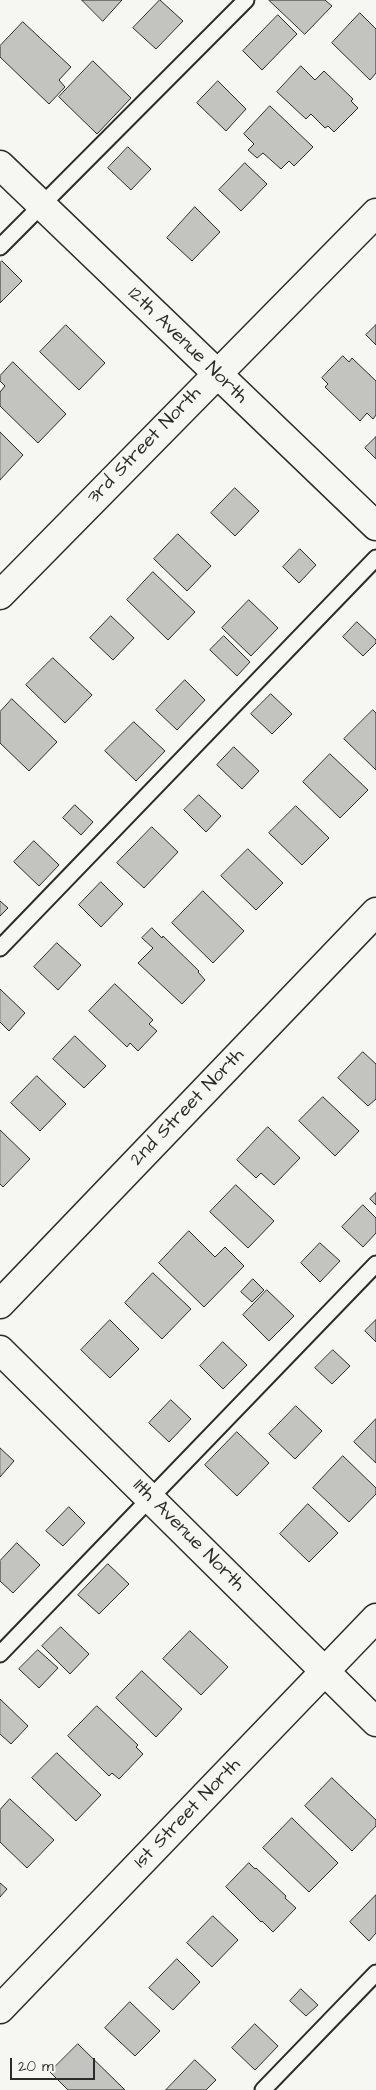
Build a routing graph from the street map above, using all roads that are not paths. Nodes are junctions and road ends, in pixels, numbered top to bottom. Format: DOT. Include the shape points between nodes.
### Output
graph roads {
  1 [pos="246,0"];
  2 [pos="0,164"];
  3 [pos="41,205"];
  4 [pos="376,212"];
  5 [pos="0,247"];
  6 [pos="216,374"];
  7 [pos="376,526"];
  8 [pos="376,558"];
  9 [pos="0,595"];
  10 [pos="376,912"];
  11 [pos="0,948"];
  12 [pos="376,1264"];
  13 [pos="0,1304"];
  14 [pos="0,1350"];
  15 [pos="151,1498"];
  16 [pos="376,1618"];
  17 [pos="0,1654"];
  18 [pos="324,1672"];
  19 [pos="376,1722"];
  20 [pos="376,1973"];
  21 [pos="0,2009"];
  22 [pos="263,2090"];
  1 -- 3 [label="lane"];
  2 -- 3 [label="street, 12th Avenue North"];
  3 -- 5 [label="lane"];
  3 -- 6 [label="street, 12th Avenue North"];
  4 -- 6 [label="street, 3rd Street North"];
  6 -- 7 [label="street, 12th Avenue North"];
  6 -- 9 [label="street, 3rd Street North"];
  8 -- 11 [label="lane"];
  10 -- 13 [label="street, 2nd Street North"];
  12 -- 15 [label="lane"];
  14 -- 15 [label="street, 11th Avenue North"];
  15 -- 17 [label="lane"];
  15 -- 18 [label="street, 11th Avenue North"];
  16 -- 18 [label="street, 1st Street North"];
  18 -- 19 [label="street, 11th Avenue North"];
  18 -- 21 [label="street, 1st Street North"];
  20 -- 22 [label="lane"];
}
